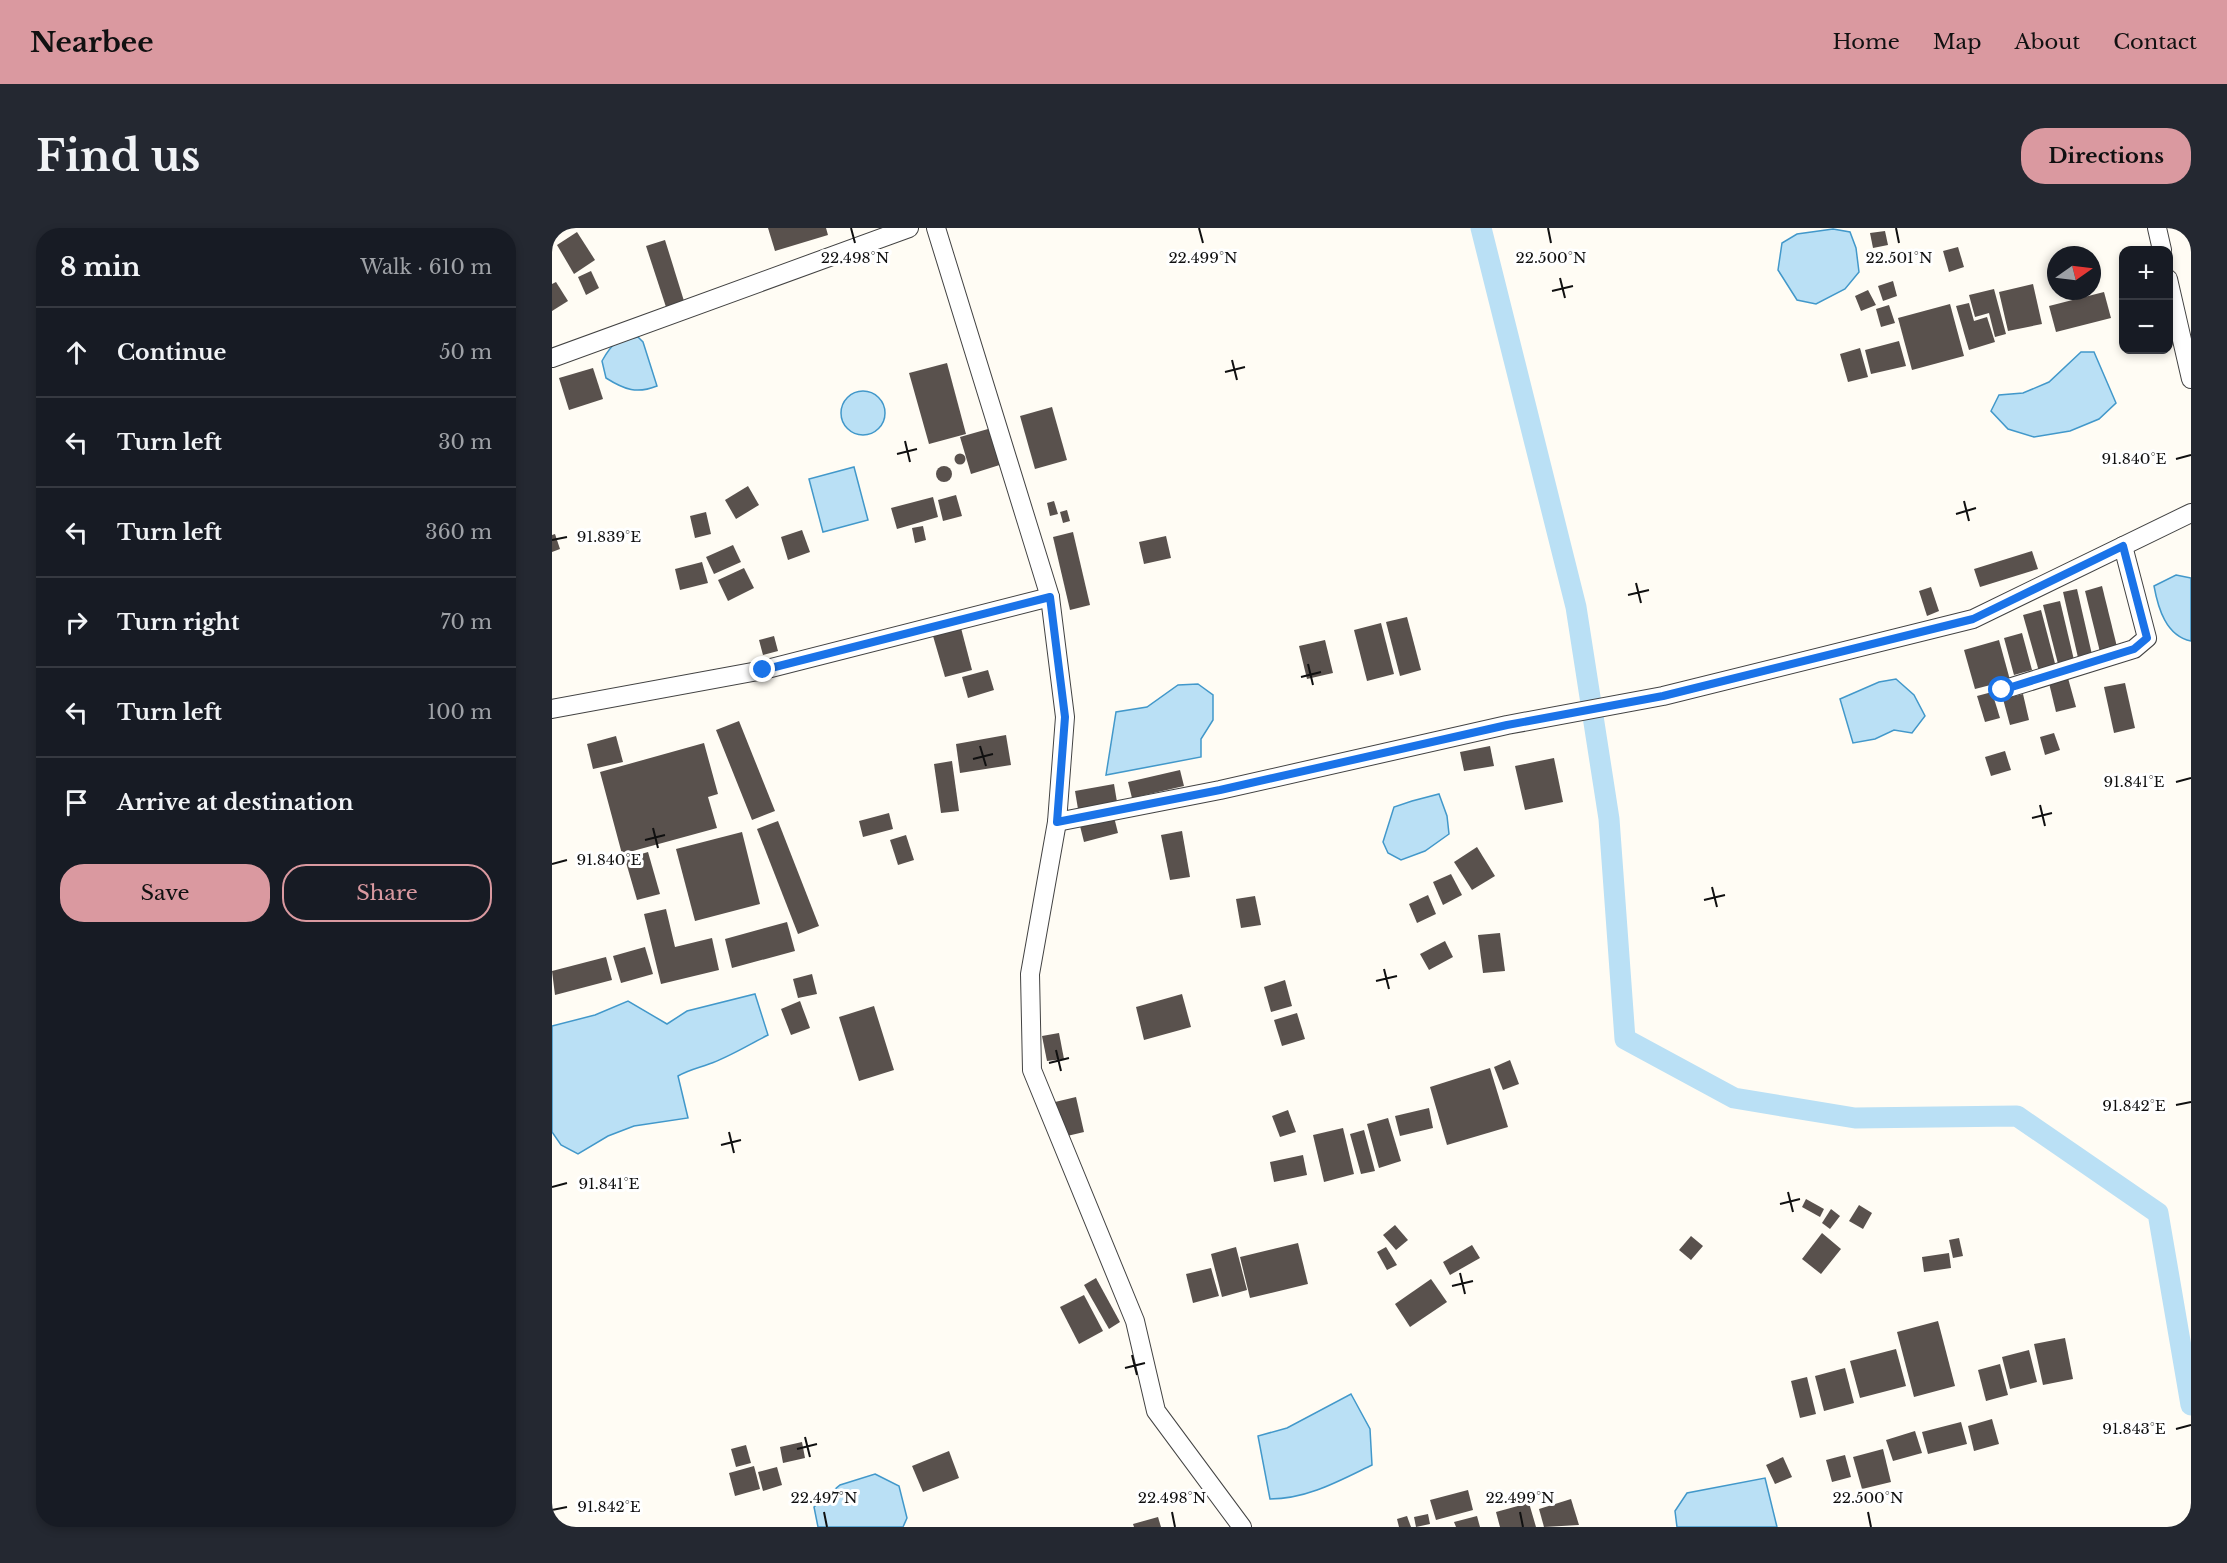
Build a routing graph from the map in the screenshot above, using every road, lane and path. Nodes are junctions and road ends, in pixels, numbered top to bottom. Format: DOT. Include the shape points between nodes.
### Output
graph roads {
  1 [pos="909,228"];
  2 [pos="936,228"];
  3 [pos="2157,228"];
  4 [pos="2161,246"];
  5 [pos="2173,297"];
  6 [pos="552,358"];
  7 [pos="2191,379"];
  8 [pos="2191,513"];
  9 [pos="2123,546"];
  10 [pos="1050,597"];
  11 [pos="2002,690"];
  12 [pos="552,709"];
  13 [pos="1057,822"];
  14 [pos="1242,1527"];
  1 -- 6 [label="street"];
  2 -- 10 [label="street"];
  3 -- 4 [label="street"];
  5 -- 7 [label="street"];
  8 -- 9 [label="street"];
  9 -- 11 [label="street" via="2147,638 2134,649"];
  9 -- 13 [label="street" via="1973,619 1663,696 1507,725 1220,790"];
  10 -- 12 [label="street" via="763,670"];
  10 -- 13 [label="street" via="1065,717"];
  13 -- 14 [label="street" via="1030,974 1032,1070 1135,1321 1156,1411"];
}
